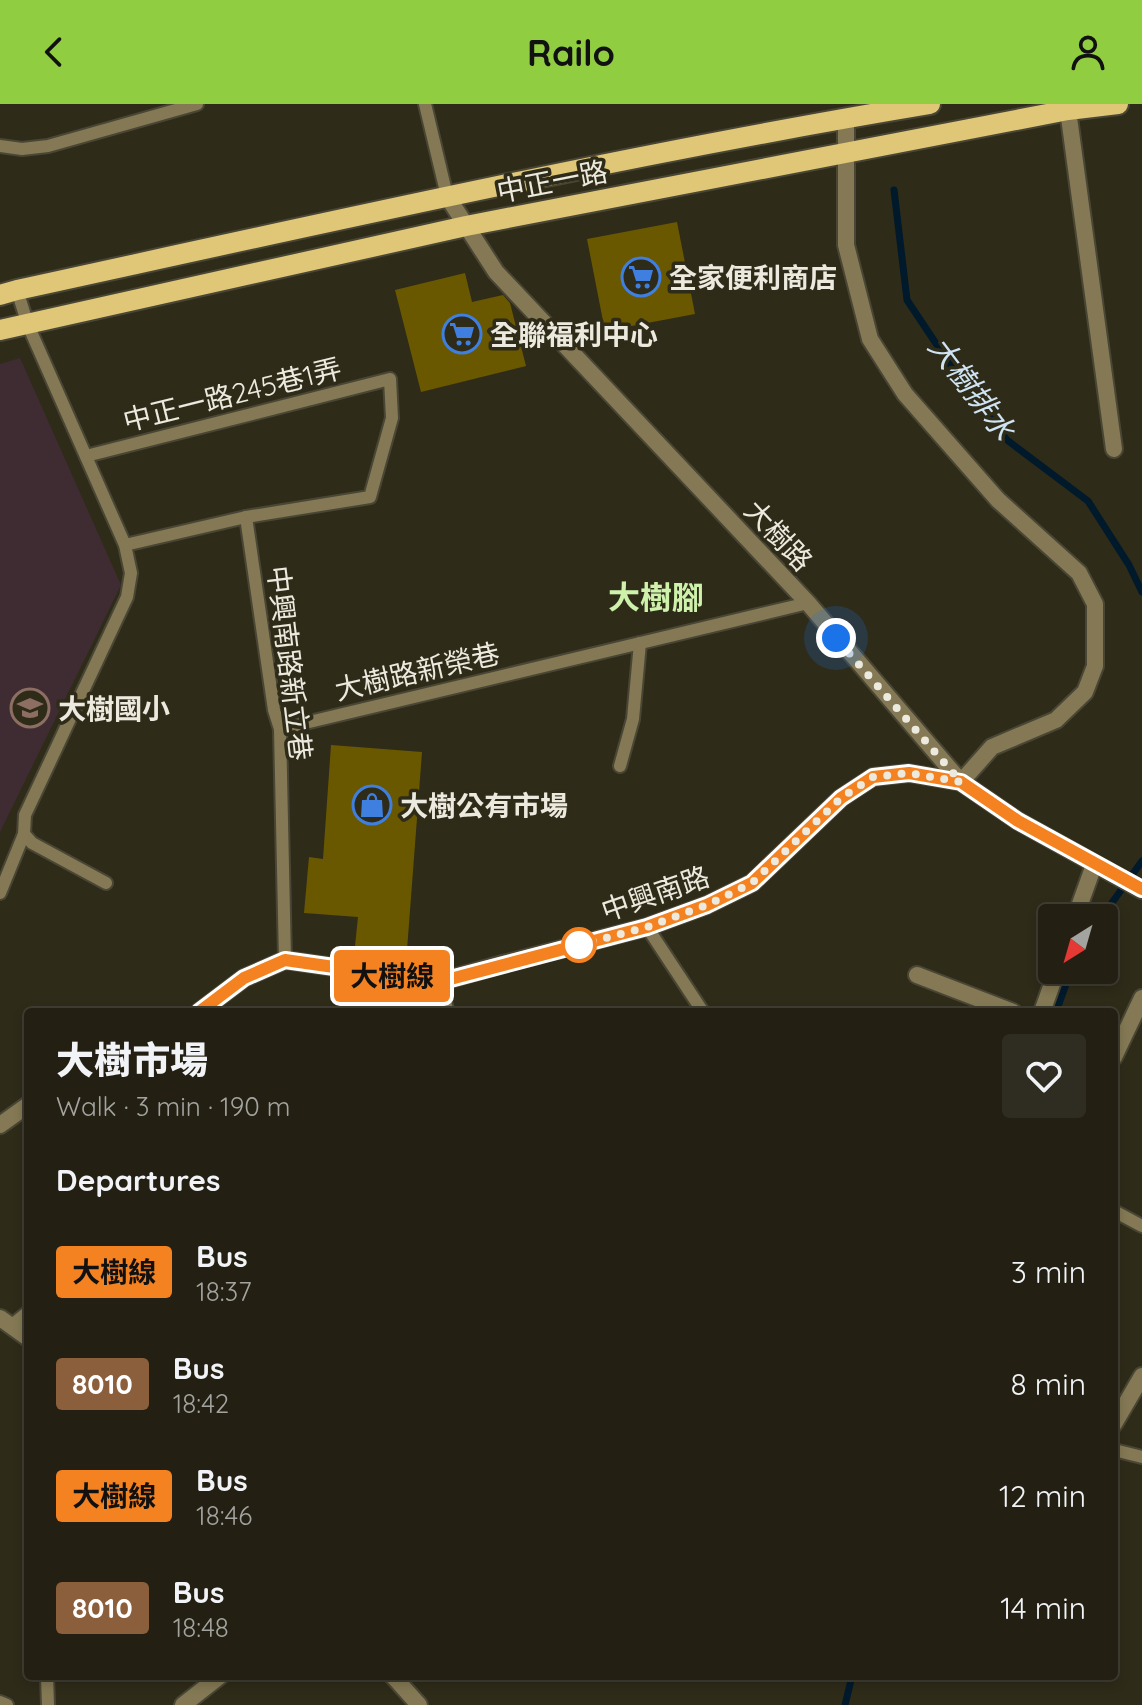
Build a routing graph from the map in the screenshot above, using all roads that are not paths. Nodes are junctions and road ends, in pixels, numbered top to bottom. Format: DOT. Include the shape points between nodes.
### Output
graph roads {
  1 [pos="197,104"];
  2 [pos="425,104"];
  3 [pos="930,104"];
  4 [pos="1118,104"];
  5 [pos="1068,110"];
  6 [pos="846,118"];
  7 [pos="0,146"];
  8 [pos="848,153"];
  9 [pos="447,196"];
  10 [pos="466,226"];
  11 [pos="9,292"];
  12 [pos="28,325"];
  13 [pos="0,330"];
  14 [pos="1114,449"];
  15 [pos="86,456"];
  16 [pos="246,517"];
  17 [pos="125,545"];
  18 [pos="808,603"];
  19 [pos="640,643"];
  20 [pos="280,729"];
  21 [pos="620,766"];
  22 [pos="961,782"];
  23 [pos="24,834"];
  24 [pos="1100,868"];
  25 [pos="106,883"];
  26 [pos="1142,890"];
  27 [pos="0,893"];
  28 [pos="1082,904"];
  29 [pos="647,927"];
  30 [pos="285,960"];
  31 [pos="917,975"];
  32 [pos="439,982"];
  33 [pos="1052,984"];
  34 [pos="1142,998"];
  35 [pos="204,1008"];
  36 [pos="447,1008"];
  37 [pos="700,1008"];
  38 [pos="1003,1008"];
  39 [pos="1043,1008"];
  40 [pos="1118,1049"];
  41 [pos="24,1108"];
  42 [pos="0,1125"];
  43 [pos="1118,1213"];
  44 [pos="1142,1226"];
  45 [pos="6,1322"];
  46 [pos="24,1335"];
  47 [pos="1142,1376"];
  48 [pos="1118,1417"];
  49 [pos="1118,1451"];
  50 [pos="1142,1457"];
  51 [pos="47,1680"];
  52 [pos="209,1680"];
  53 [pos="397,1680"];
  54 [pos="0,1702"];
  55 [pos="7,1705"];
  56 [pos="48,1705"];
  57 [pos="183,1705"];
  58 [pos="419,1705"];
  1 -- 7 [label="lane" via="48,146"];
  2 -- 9 [label="lane"];
  3 -- 6 [label="main road, 中正一路"];
  4 -- 5 [label="main road, 中正一路"];
  5 -- 8 [label="main road, 中正一路"];
  5 -- 14 [label="street"];
  6 -- 8 [label="street"];
  6 -- 9 [label="main road, 中正一路"];
  8 -- 10 [label="main road, 中正一路"];
  8 -- 22 [label="street" via="846,245 870,339 905,394 998,500 1079,573 1095,604 1095,666 1085,692 1056,720 992,747"];
  9 -- 10 [label="street, 大樹路"];
  9 -- 11 [label="main road, 中正一路"];
  10 -- 12 [label="main road, 中正一路"];
  10 -- 18 [label="street, 大樹路" via="496,272"];
  11 -- 12 [label="lane"];
  12 -- 13 [label="main road, 中正一路"];
  12 -- 15 [label="lane"];
  15 -- 16 [label="lane, 中正一路245巷1弄" via="390,379 392,418 370,497"];
  15 -- 17 [label="lane"];
  16 -- 17 [label="lane"];
  16 -- 20 [label="lane, 中興南路新立巷"];
  17 -- 23 [label="lane" via="131,573 127,597 25,815"];
  18 -- 19 [label="lane, 大樹路新榮巷"];
  18 -- 22 [label="street, 大樹路"];
  19 -- 20 [label="lane, 大樹路新榮巷"];
  19 -- 21 [label="lane" via="633,719"];
  20 -- 30 [label="lane, 中興南路新立巷"];
  22 -- 24 [label="street, 大樹路"];
  22 -- 29 [label="street, 中興南路" via="909,773 873,777 841,798 752,883"];
  23 -- 25 [label="lane"];
  23 -- 27 [label="lane"];
  24 -- 26 [label="street, 大樹路"];
  24 -- 28 [label="street"];
  29 -- 32 [label="street, 中興南路"];
  29 -- 37 [label="lane"];
  30 -- 32 [label="street, 中興南路"];
  30 -- 35 [label="street" via="244,978"];
  31 -- 38 [label="street"];
  32 -- 36 [label="lane"];
  33 -- 39 [label="street"];
  34 -- 40 [label="street"];
  41 -- 42 [label="street"];
  43 -- 44 [label="lane"];
  45 -- 46 [label="street"];
  47 -- 48 [label="street"];
  49 -- 50 [label="lane"];
  51 -- 56 [label="lane"];
  52 -- 57 [label="street"];
  53 -- 58 [label="street"];
  54 -- 55 [label="lane"];
}
